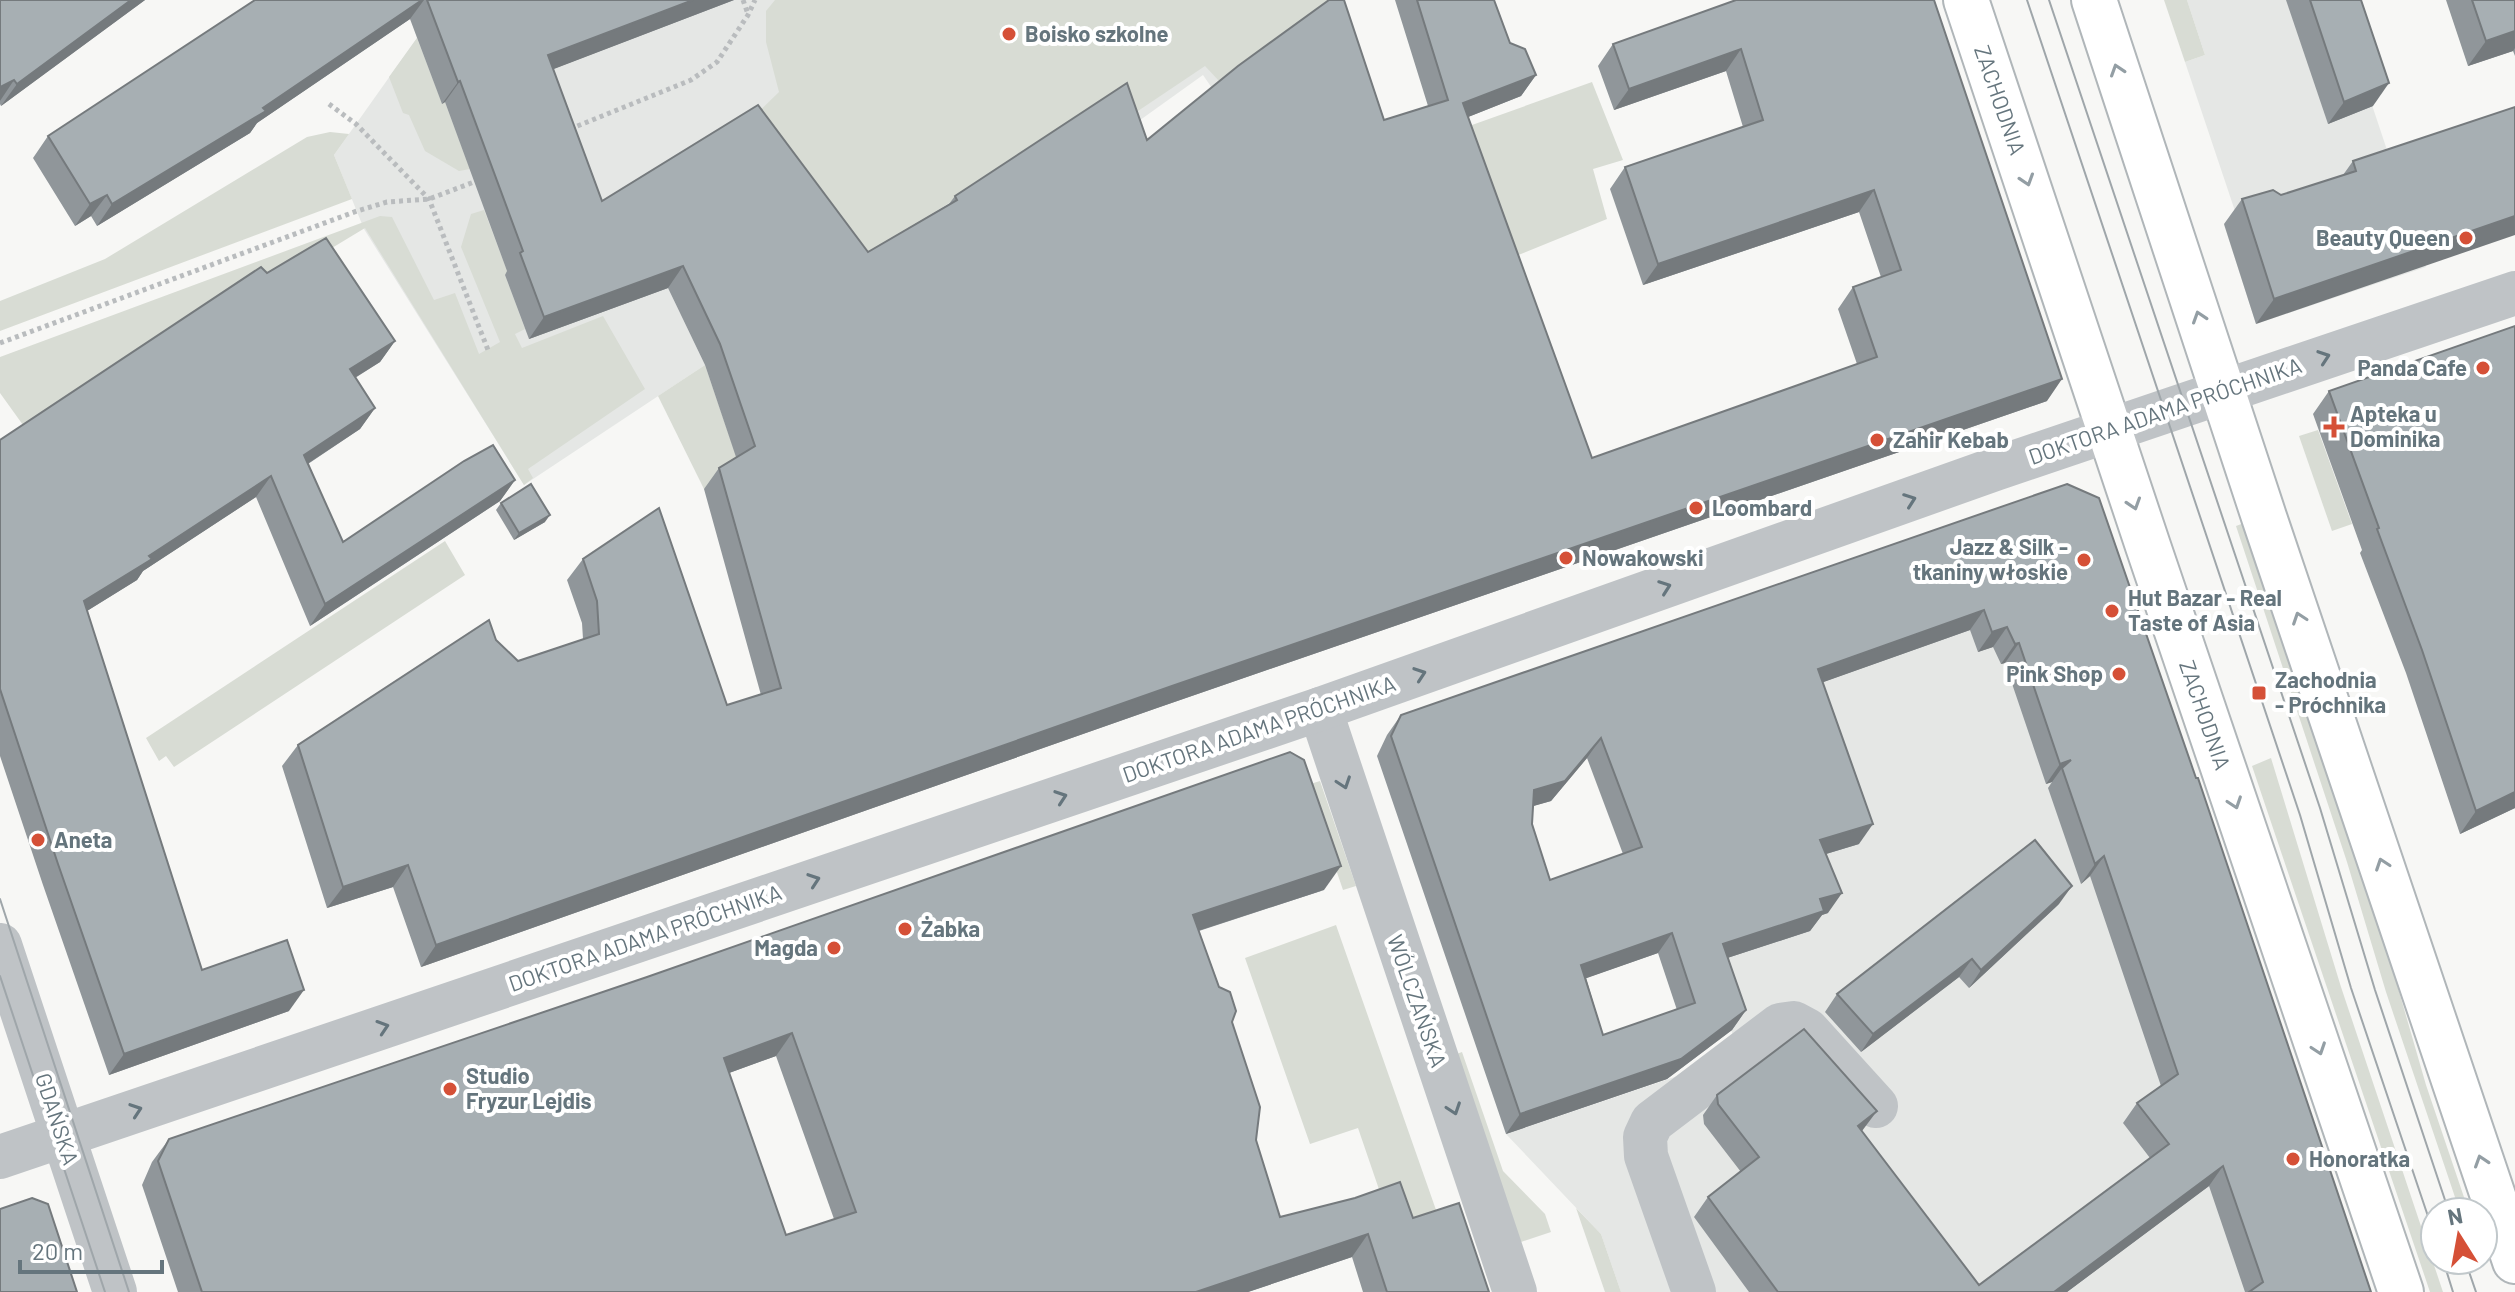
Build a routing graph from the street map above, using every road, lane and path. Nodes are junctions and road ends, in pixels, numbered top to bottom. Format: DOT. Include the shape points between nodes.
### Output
graph roads {
  1 [pos="743,0"];
  2 [pos="755,0"];
  3 [pos="1966,0"];
  4 [pos="2094,0"];
  5 [pos="748,15"];
  6 [pos="329,104"];
  7 [pos="568,130"];
  8 [pos="474,182"];
  9 [pos="429,199"];
  10 [pos="2515,293"];
  11 [pos="0,343"];
  12 [pos="488,350"];
  13 [pos="2224,391"];
  14 [pos="2110,430"];
  15 [pos="1320,709"];
  16 [pos="0,945"];
  17 [pos="1876,1106"];
  18 [pos="63,1135"];
  19 [pos="0,1157"];
  20 [pos="2515,1261"];
  21 [pos="115,1292"];
  22 [pos="1515,1292"];
  23 [pos="1694,1292"];
  24 [pos="2401,1292"];
  1 -- 5 [label="path"];
  2 -- 5 [label="path"];
  3 -- 14 [label="main road, ZACHODNIA, one-way"];
  13 -- 4 [label="main road, one-way"];
  5 -- 7 [label="path" via="717,62 691,80"];
  6 -- 9 [label="path" via="356,124"];
  8 -- 9 [label="path"];
  9 -- 11 [label="path" via="357,211"];
  9 -- 12 [label="path"];
  13 -- 10 [label="street, DOKTORA ADAMA PRÓCHNIKA, one-way"];
  13 -- 14 [label="street, DOKTORA ADAMA PRÓCHNIKA"];
  20 -- 13 [label="main road, one-way"];
  15 -- 14 [label="street, DOKTORA ADAMA PRÓCHNIKA, one-way"];
  14 -- 24 [label="main road, ZACHODNIA, one-way"];
  18 -- 15 [label="street, DOKTORA ADAMA PRÓCHNIKA, one-way"];
  15 -- 22 [label="street, WÓLCZAŃSKA, one-way"];
  16 -- 18 [label="street, GDAŃSKA"];
  17 -- 23 [label="street" via="1807,1030 1794,1023 1780,1025 1652,1122 1645,1137 1646,1156"];
  18 -- 19 [label="street, DOKTORA ADAMA PRÓCHNIKA"];
  18 -- 21 [label="street, GDAŃSKA"];
}
